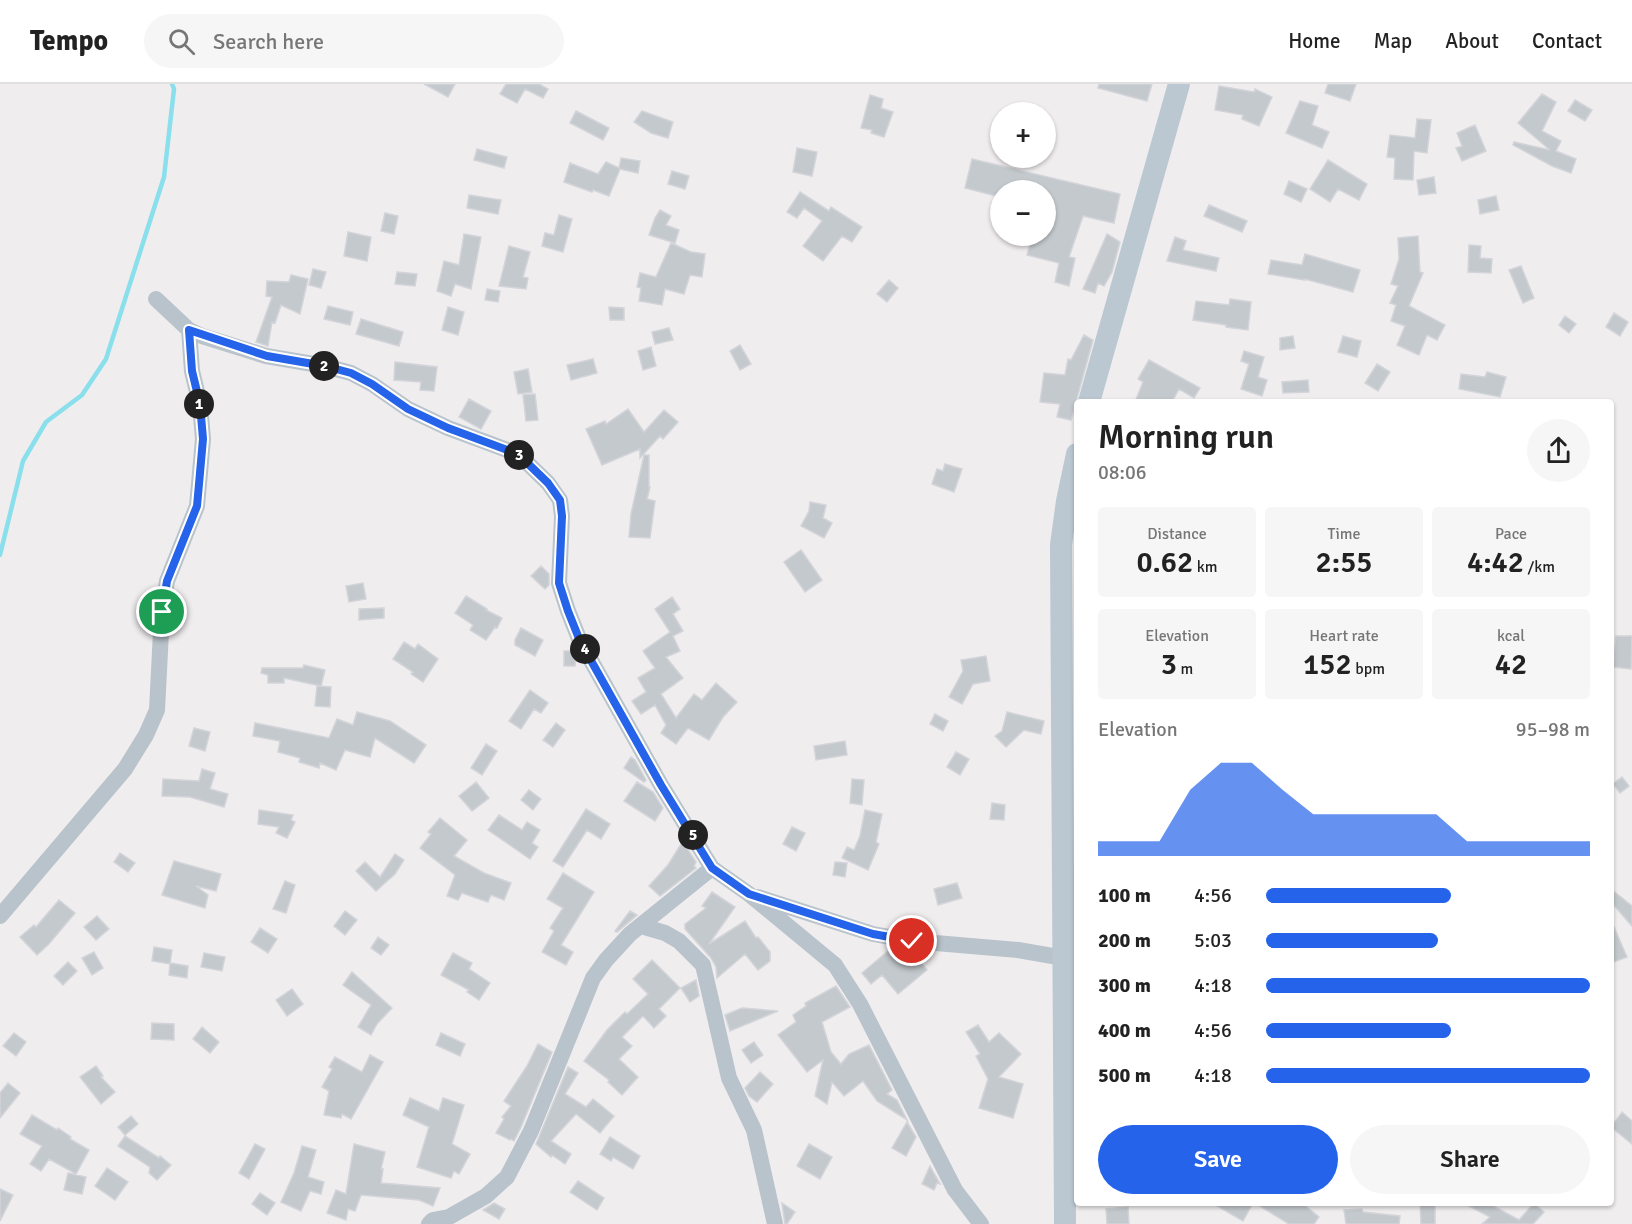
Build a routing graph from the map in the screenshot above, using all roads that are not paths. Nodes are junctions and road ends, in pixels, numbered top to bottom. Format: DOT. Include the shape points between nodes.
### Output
graph roads {
  1 [pos="1179,84"];
  2 [pos="156,299"];
  3 [pos="189,330"];
  4 [pos="1090,399"];
  5 [pos="1074,468"];
  6 [pos="712,868"];
  7 [pos="749,894"];
  8 [pos="0,916"];
  9 [pos="640,926"];
  10 [pos="1064,958"];
  11 [pos="429,1224"];
  12 [pos="774,1224"];
  13 [pos="981,1224"];
  14 [pos="1065,1224"];
  1 -- 4 [label="main road"];
  2 -- 3 [label="street"];
  3 -- 6 [label="street" via="267,356 351,373 418,414 518,454 548,483 560,500 559,583 576,631"];
  3 -- 8 [label="street" via="203,439 197,506 167,581 157,710 125,770"];
  5 -- 10 [label="main road" via="1061,545"];
  6 -- 7 [label="street"];
  6 -- 9 [label="street"];
  7 -- 10 [label="street" via="873,934"];
  7 -- 13 [label="street" via="835,965 870,1023 955,1190"];
  9 -- 11 [label="street" via="593,978 536,1120 507,1177 486,1196"];
  9 -- 12 [label="street" via="666,933 703,965 729,1078 754,1130"];
  10 -- 14 [label="main road"];
}
